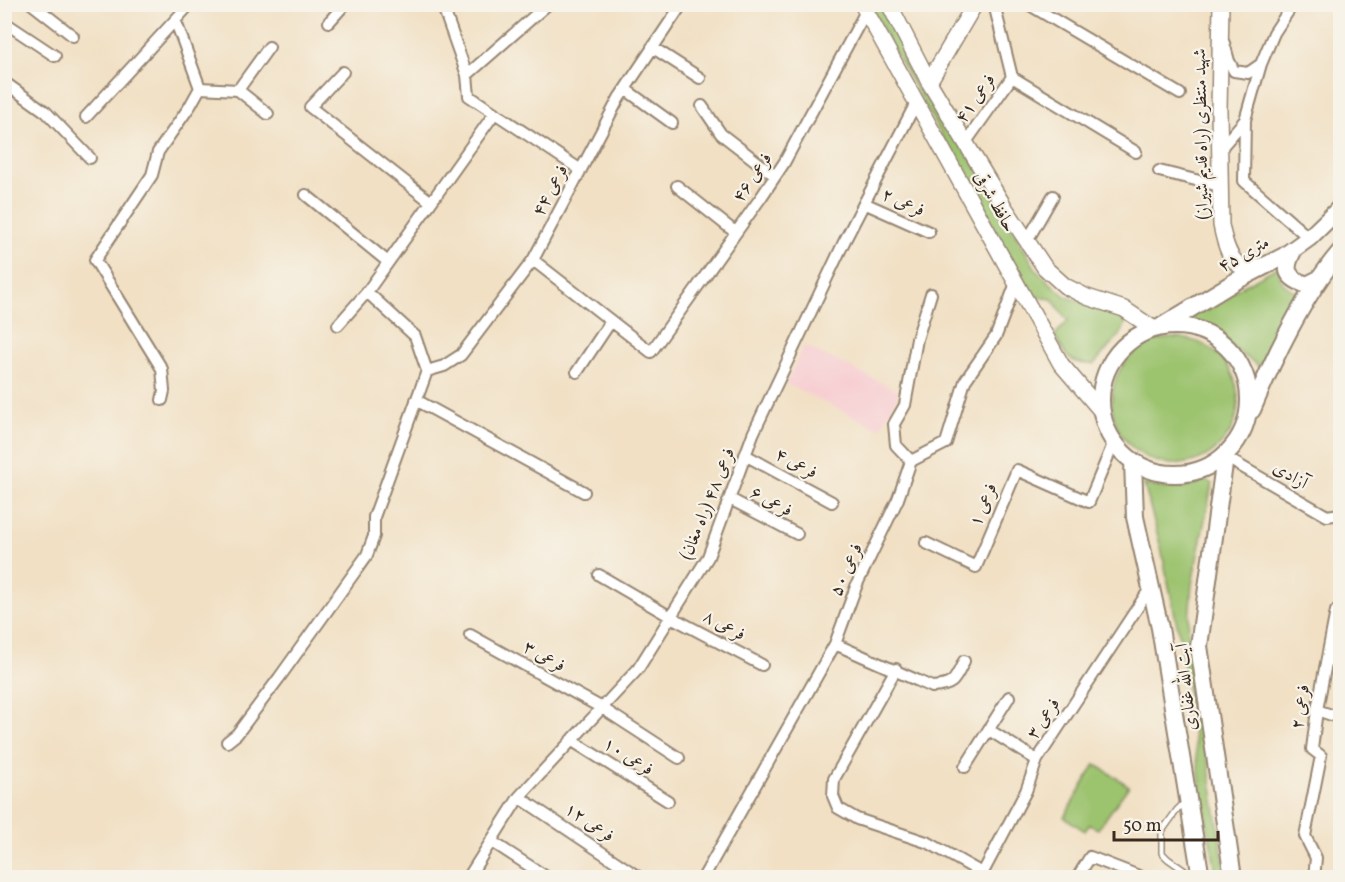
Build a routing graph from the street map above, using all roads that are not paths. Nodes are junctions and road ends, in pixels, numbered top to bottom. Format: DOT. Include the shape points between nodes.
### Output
graph roads {
  1 [pos="32,4"];
  2 [pos="190,4"];
  3 [pos="345,4"];
  4 [pos="442,4"];
  5 [pos="548,4"];
  6 [pos="682,4"];
  7 [pos="889,4"];
  8 [pos="975,4"];
  9 [pos="994,4"];
  10 [pos="1028,4"];
  11 [pos="1221,4"];
  12 [pos="1293,4"];
  13 [pos="864,8"];
  14 [pos="4,22"];
  15 [pos="176,22"];
  16 [pos="329,22"];
  17 [pos="1220,29"];
  18 [pos="73,36"];
  19 [pos="269,47"];
  20 [pos="652,47"];
  21 [pos="55,56"];
  22 [pos="1261,64"];
  23 [pos="343,72"];
  24 [pos="467,75"];
  25 [pos="1012,77"];
  26 [pos="700,78"];
  27 [pos="4,82"];
  28 [pos="929,82"];
  29 [pos="200,88"];
  30 [pos="625,89"];
  31 [pos="238,90"];
  32 [pos="1180,94"];
  33 [pos="916,103"];
  34 [pos="702,106"];
  35 [pos="268,114"];
  36 [pos="494,114"];
  37 [pos="86,117"];
  38 [pos="1245,120"];
  39 [pos="672,123"];
  40 [pos="966,142"];
  41 [pos="1220,149"];
  42 [pos="1136,152"];
  43 [pos="90,158"];
  44 [pos="581,170"];
  45 [pos="1160,171"];
  46 [pos="774,175"];
  47 [pos="677,186"];
  48 [pos="1220,186"];
  49 [pos="306,195"];
  50 [pos="1053,196"];
  51 [pos="431,202"];
  52 [pos="864,203"];
  53 [pos="1341,208"];
  54 [pos="735,232"];
  55 [pos="929,232"];
  56 [pos="1309,238"];
  57 [pos="1027,241"];
  58 [pos="1294,249"];
  59 [pos="1341,252"];
  60 [pos="533,260"];
  61 [pos="388,262"];
  62 [pos="1268,264"];
  63 [pos="1319,279"];
  64 [pos="1016,283"];
  65 [pos="367,292"];
  66 [pos="931,294"];
  67 [pos="612,321"];
  68 [pos="338,325"];
  69 [pos="1157,328"];
  70 [pos="426,371"];
  71 [pos="577,372"];
  72 [pos="162,400"];
  73 [pos="416,400"];
  74 [pos="1102,412"];
  75 [pos="1247,422"];
  76 [pos="1114,442"];
  77 [pos="745,455"];
  78 [pos="1225,457"];
  79 [pos="911,461"];
  80 [pos="1133,461"];
  81 [pos="584,492"];
  82 [pos="730,498"];
  83 [pos="832,502"];
  84 [pos="1341,514"];
  85 [pos="797,534"];
  86 [pos="926,543"];
  87 [pos="599,575"];
  88 [pos="1151,587"];
  89 [pos="1341,610"];
  90 [pos="671,617"];
  91 [pos="470,635"];
  92 [pos="835,644"];
  93 [pos="1329,644"];
  94 [pos="1341,649"];
  95 [pos="964,661"];
  96 [pos="762,665"];
  97 [pos="896,669"];
  98 [pos="1009,697"];
  99 [pos="602,708"];
  100 [pos="1317,710"];
  101 [pos="1341,718"];
  102 [pos="989,730"];
  103 [pos="572,741"];
  104 [pos="227,742"];
  105 [pos="679,758"];
  106 [pos="1037,760"];
  107 [pos="966,767"];
  108 [pos="519,797"];
  109 [pos="1188,799"];
  110 [pos="668,801"];
  111 [pos="491,841"];
  112 [pos="981,875"];
  113 [pos="468,878"];
  114 [pos="548,878"];
  115 [pos="640,878"];
  116 [pos="703,878"];
  117 [pos="1077,878"];
  118 [pos="1144,878"];
  119 [pos="1195,878"];
  120 [pos="1202,878"];
  121 [pos="1233,878"];
  122 [pos="1314,878"];
  1 -- 18 [label="street"];
  2 -- 15 [label="street"];
  3 -- 16 [label="street"];
  4 -- 24 [label="street"];
  5 -- 24 [label="street"];
  6 -- 20 [label="street, فرعی ۴۴"];
  7 -- 28 [label="main road, حافظ شرقی"];
  8 -- 28 [label="main road"];
  9 -- 25 [label="street, فرعی ۴۱"];
  10 -- 32 [label="street"];
  11 -- 17 [label="main road, شهید منتظری (راه قدیم شیراز)"];
  12 -- 22 [label="street" via="1274,33"];
  13 -- 33 [label="main road, حافظ شرقی"];
  13 -- 46 [label="street, فرعی ۴۶" via="784,163"];
  14 -- 21 [label="street"];
  15 -- 29 [label="street"];
  15 -- 37 [label="street"];
  17 -- 22 [label="street" via="1234,71 1248,73"];
  17 -- 41 [label="main road, شهید منتظری (راه قدیم شیراز)"];
  19 -- 31 [label="street"];
  20 -- 26 [label="street"];
  20 -- 30 [label="street, فرعی ۴۴"];
  22 -- 38 [label="street"];
  23 -- 51 [label="street" via="310,106"];
  24 -- 36 [label="street" via="469,96"];
  25 -- 40 [label="street, فرعی ۴۱"];
  25 -- 42 [label="street"];
  27 -- 43 [label="street" via="46,112"];
  28 -- 40 [label="main road, حافظ شرقی"];
  29 -- 31 [label="street"];
  29 -- 72 [label="street" via="158,152 152,175 95,260 162,369"];
  30 -- 39 [label="street"];
  30 -- 44 [label="street, فرعی ۴۴"];
  31 -- 35 [label="street"];
  33 -- 52 [label="street, فرعی ۴۸ (راه مغان)"];
  33 -- 64 [label="main road, حافظ شرقی"];
  34 -- 46 [label="street" via="721,134"];
  36 -- 44 [label="street"];
  36 -- 51 [label="street"];
  38 -- 41 [label="street"];
  38 -- 56 [label="street" via="1244,181"];
  40 -- 57 [label="main road, حافظ شرقی"];
  41 -- 48 [label="main road, شهید منتظری (راه قدیم شیراز)"];
  44 -- 60 [label="street, فرعی ۴۴"];
  45 -- 48 [label="street"];
  46 -- 54 [label="street, فرعی ۴۶"];
  47 -- 54 [label="street"];
  48 -- 62 [label="main road, شهید منتظری (راه قدیم شیراز)" via="1221,225 1230,254 1239,265 1249,268"];
  49 -- 61 [label="street"];
  50 -- 57 [label="street"];
  51 -- 61 [label="street"];
  52 -- 55 [label="street, فرعی ۲"];
  52 -- 77 [label="street, فرعی ۴۸ (راه مغان)"];
  53 -- 56 [label="main road, ۴۵ متری"];
  54 -- 67 [label="street, فرعی ۴۶" via="651,352"];
  56 -- 58 [label="main road, ۴۵ متری"];
  57 -- 69 [label="main road, حافظ شرقی" via="1065,286 1124,309"];
  58 -- 62 [label="main road, ۴۵ متری"];
  58 -- 63 [label="main road" via="1288,261 1290,277 1307,285"];
  59 -- 63 [label="main road"];
  60 -- 67 [label="street"];
  60 -- 70 [label="street, فرعی ۴۴" via="461,355"];
  61 -- 65 [label="street"];
  62 -- 69 [label="main road, ۴۵ متری"];
  63 -- 75 [label="main road" via="1266,376"];
  64 -- 74 [label="main road, حافظ شرقی" via="1061,364"];
  64 -- 79 [label="street" via="996,336 965,381 946,443"];
  65 -- 68 [label="street"];
  65 -- 70 [label="street" via="415,336"];
  66 -- 79 [label="street" via="905,405 894,424 896,445"];
  67 -- 71 [label="street"];
  69 -- 74 [label="main road" via="1139,335 1121,349 1108,368 1101,390"];
  69 -- 75 [label="main road" via="1186,326 1210,334 1231,350 1245,371 1249,388"];
  70 -- 73 [label="street"];
  73 -- 81 [label="street"];
  73 -- 104 [label="street" via="374,517 374,536 367,555 279,678"];
  74 -- 76 [label="main road"];
  75 -- 78 [label="main road" via="1239,441"];
  76 -- 80 [label="main road"];
  76 -- 86 [label="street, فرعی ۱" via="1089,502 1017,470 976,567"];
  77 -- 82 [label="street, فرعی ۴۸ (راه مغان)"];
  77 -- 83 [label="street, فرعی ۴"];
  78 -- 80 [label="main road" via="1189,474 1150,470"];
  78 -- 84 [label="street, آزادی" via="1327,516"];
  78 -- 121 [label="main road, آیت الله غفاری" via="1199,646"];
  79 -- 92 [label="street, فرعی ۵۰"];
  80 -- 88 [label="main road, آیت الله غفاری" via="1135,517"];
  82 -- 85 [label="street, فرعی ۶"];
  82 -- 90 [label="street, فرعی ۴۸ (راه مغان)" via="708,557"];
  87 -- 90 [label="street"];
  88 -- 106 [label="street, فرعی ۳"];
  88 -- 109 [label="main road, آیت الله غفاری"];
  89 -- 93 [label="street, فرعی ۲" via="1336,611"];
  90 -- 96 [label="street, فرعی ۸"];
  90 -- 99 [label="street, فرعی ۴۸ (راه مغان)" via="638,669"];
  91 -- 99 [label="street, فرعی ۳"];
  92 -- 97 [label="street"];
  92 -- 116 [label="street, فرعی ۵۰"];
  93 -- 94 [label="street"];
  93 -- 100 [label="street, فرعی ۲"];
  95 -- 97 [label="street" via="955,681 945,686 932,687"];
  97 -- 112 [label="street" via="834,779 833,796 838,808 857,819 929,843"];
  98 -- 102 [label="street"];
  99 -- 103 [label="street, فرعی ۴۸ (راه مغان)"];
  99 -- 105 [label="street, فرعی ۳"];
  100 -- 101 [label="street"];
  100 -- 122 [label="street, فرعی ۲" via="1312,749 1321,756 1305,836 1316,858"];
  102 -- 106 [label="street"];
  102 -- 107 [label="street"];
  103 -- 108 [label="street, فرعی ۴۸ (راه مغان)"];
  103 -- 110 [label="street, فرعی ۱۰"];
  106 -- 112 [label="street, فرعی ۳" via="1026,791"];
  108 -- 111 [label="street, فرعی ۴۸ (راه مغان)"];
  108 -- 115 [label="street, فرعی ۱۲"];
  109 -- 119 [label="lane" via="1162,831 1162,853"];
  109 -- 120 [label="main road, آیت الله غفاری"];
  111 -- 113 [label="street, فرعی ۴۸ (راه مغان)"];
  111 -- 114 [label="street"];
  117 -- 118 [label="street" via="1090,857"];
}
